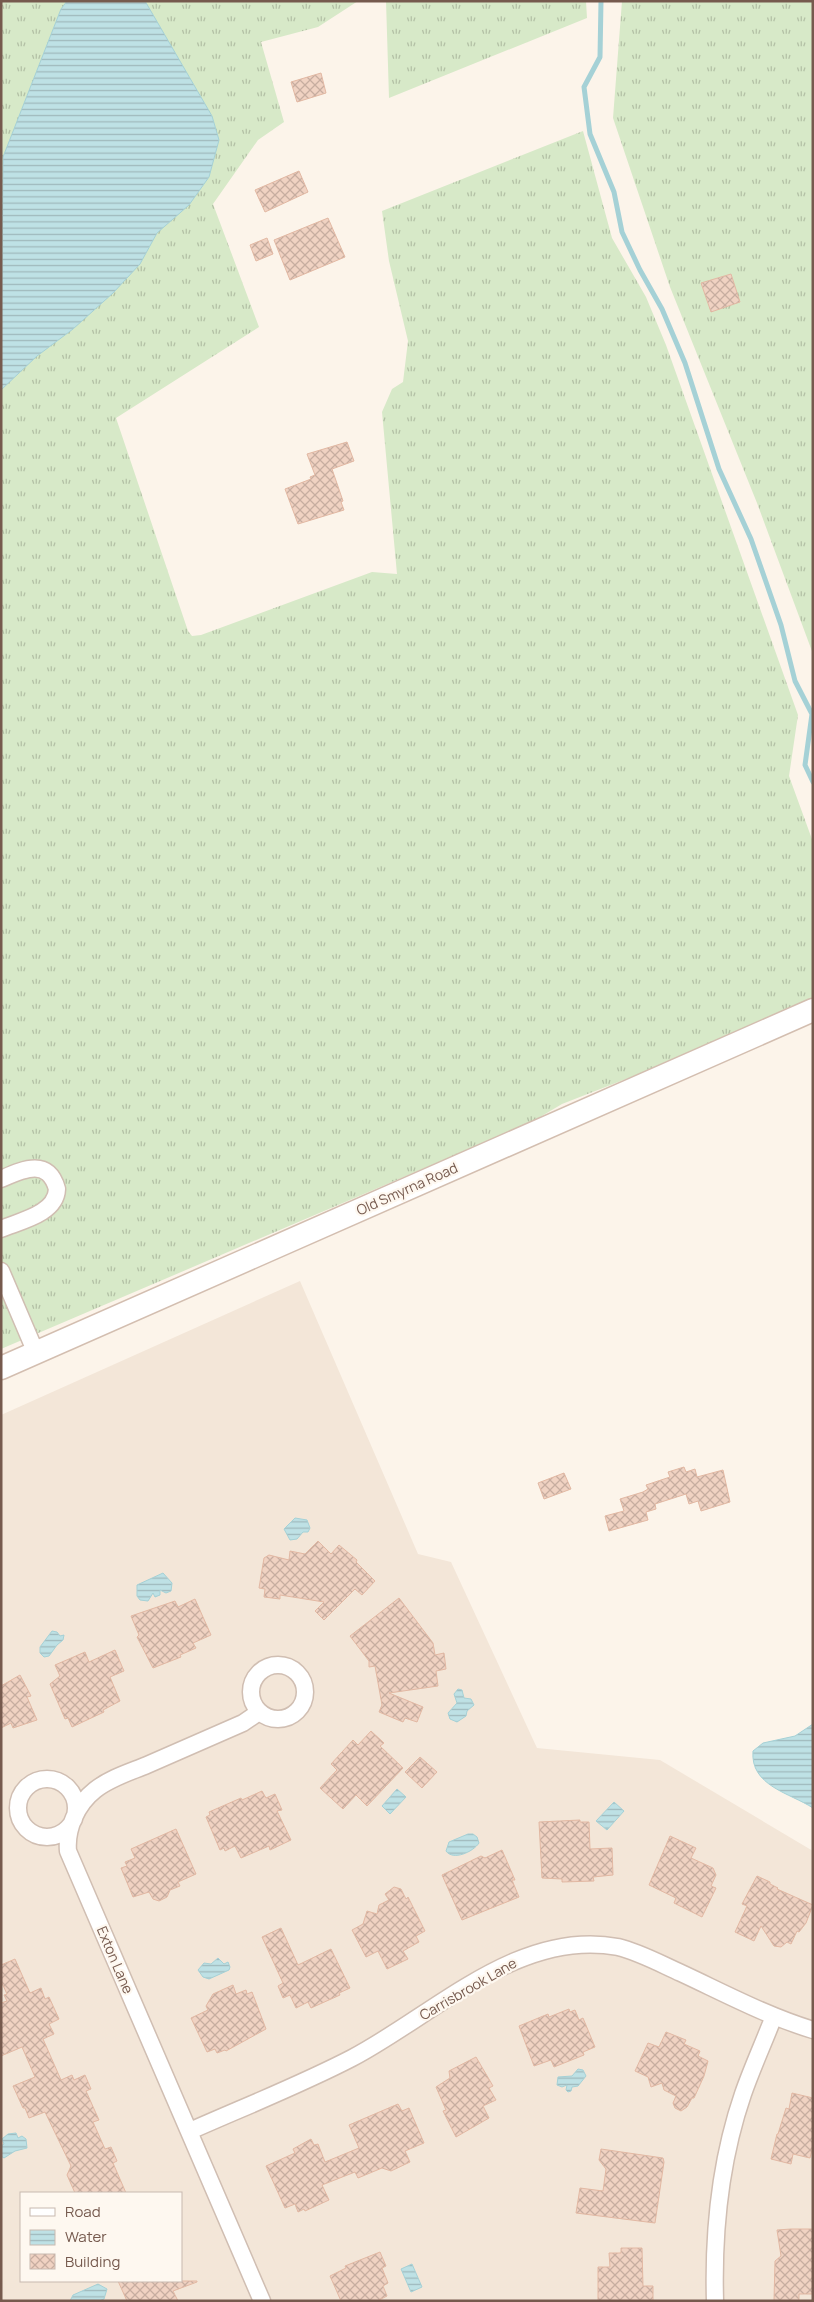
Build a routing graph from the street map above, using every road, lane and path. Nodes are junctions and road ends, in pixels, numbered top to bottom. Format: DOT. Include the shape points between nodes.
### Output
graph roads {
  1 [pos="813,1010"];
  2 [pos="1,1178"];
  3 [pos="1,1229"];
  4 [pos="1,1271"];
  5 [pos="36,1353"];
  6 [pos="1,1368"];
  7 [pos="259,1712"];
  8 [pos="774,2016"];
  9 [pos="813,2030"];
  10 [pos="190,2131"];
  11 [pos="262,2301"];
  12 [pos="715,2301"];
  1 -- 5 [label="street, Old Smyrna Road"];
  2 -- 3 [label="street" via="25,1168 39,1169 52,1179 57,1193 47,1208"];
  4 -- 5 [label="street"];
  5 -- 6 [label="street, Old Smyrna Road"];
  7 -- 10 [label="street, Exton Lane" via="243,1723 102,1786 87,1798 74,1819 67,1840 68,1851 114,1960"];
  8 -- 9 [label="street, Carrisbrook Lane"];
  8 -- 10 [label="street, Carrisbrook Lane" via="619,1948 585,1944 551,1948 523,1957 487,1975 350,2059"];
  8 -- 12 [label="street" via="743,2094 723,2169 718,2206"];
  10 -- 11 [label="street, Exton Lane"];
}
